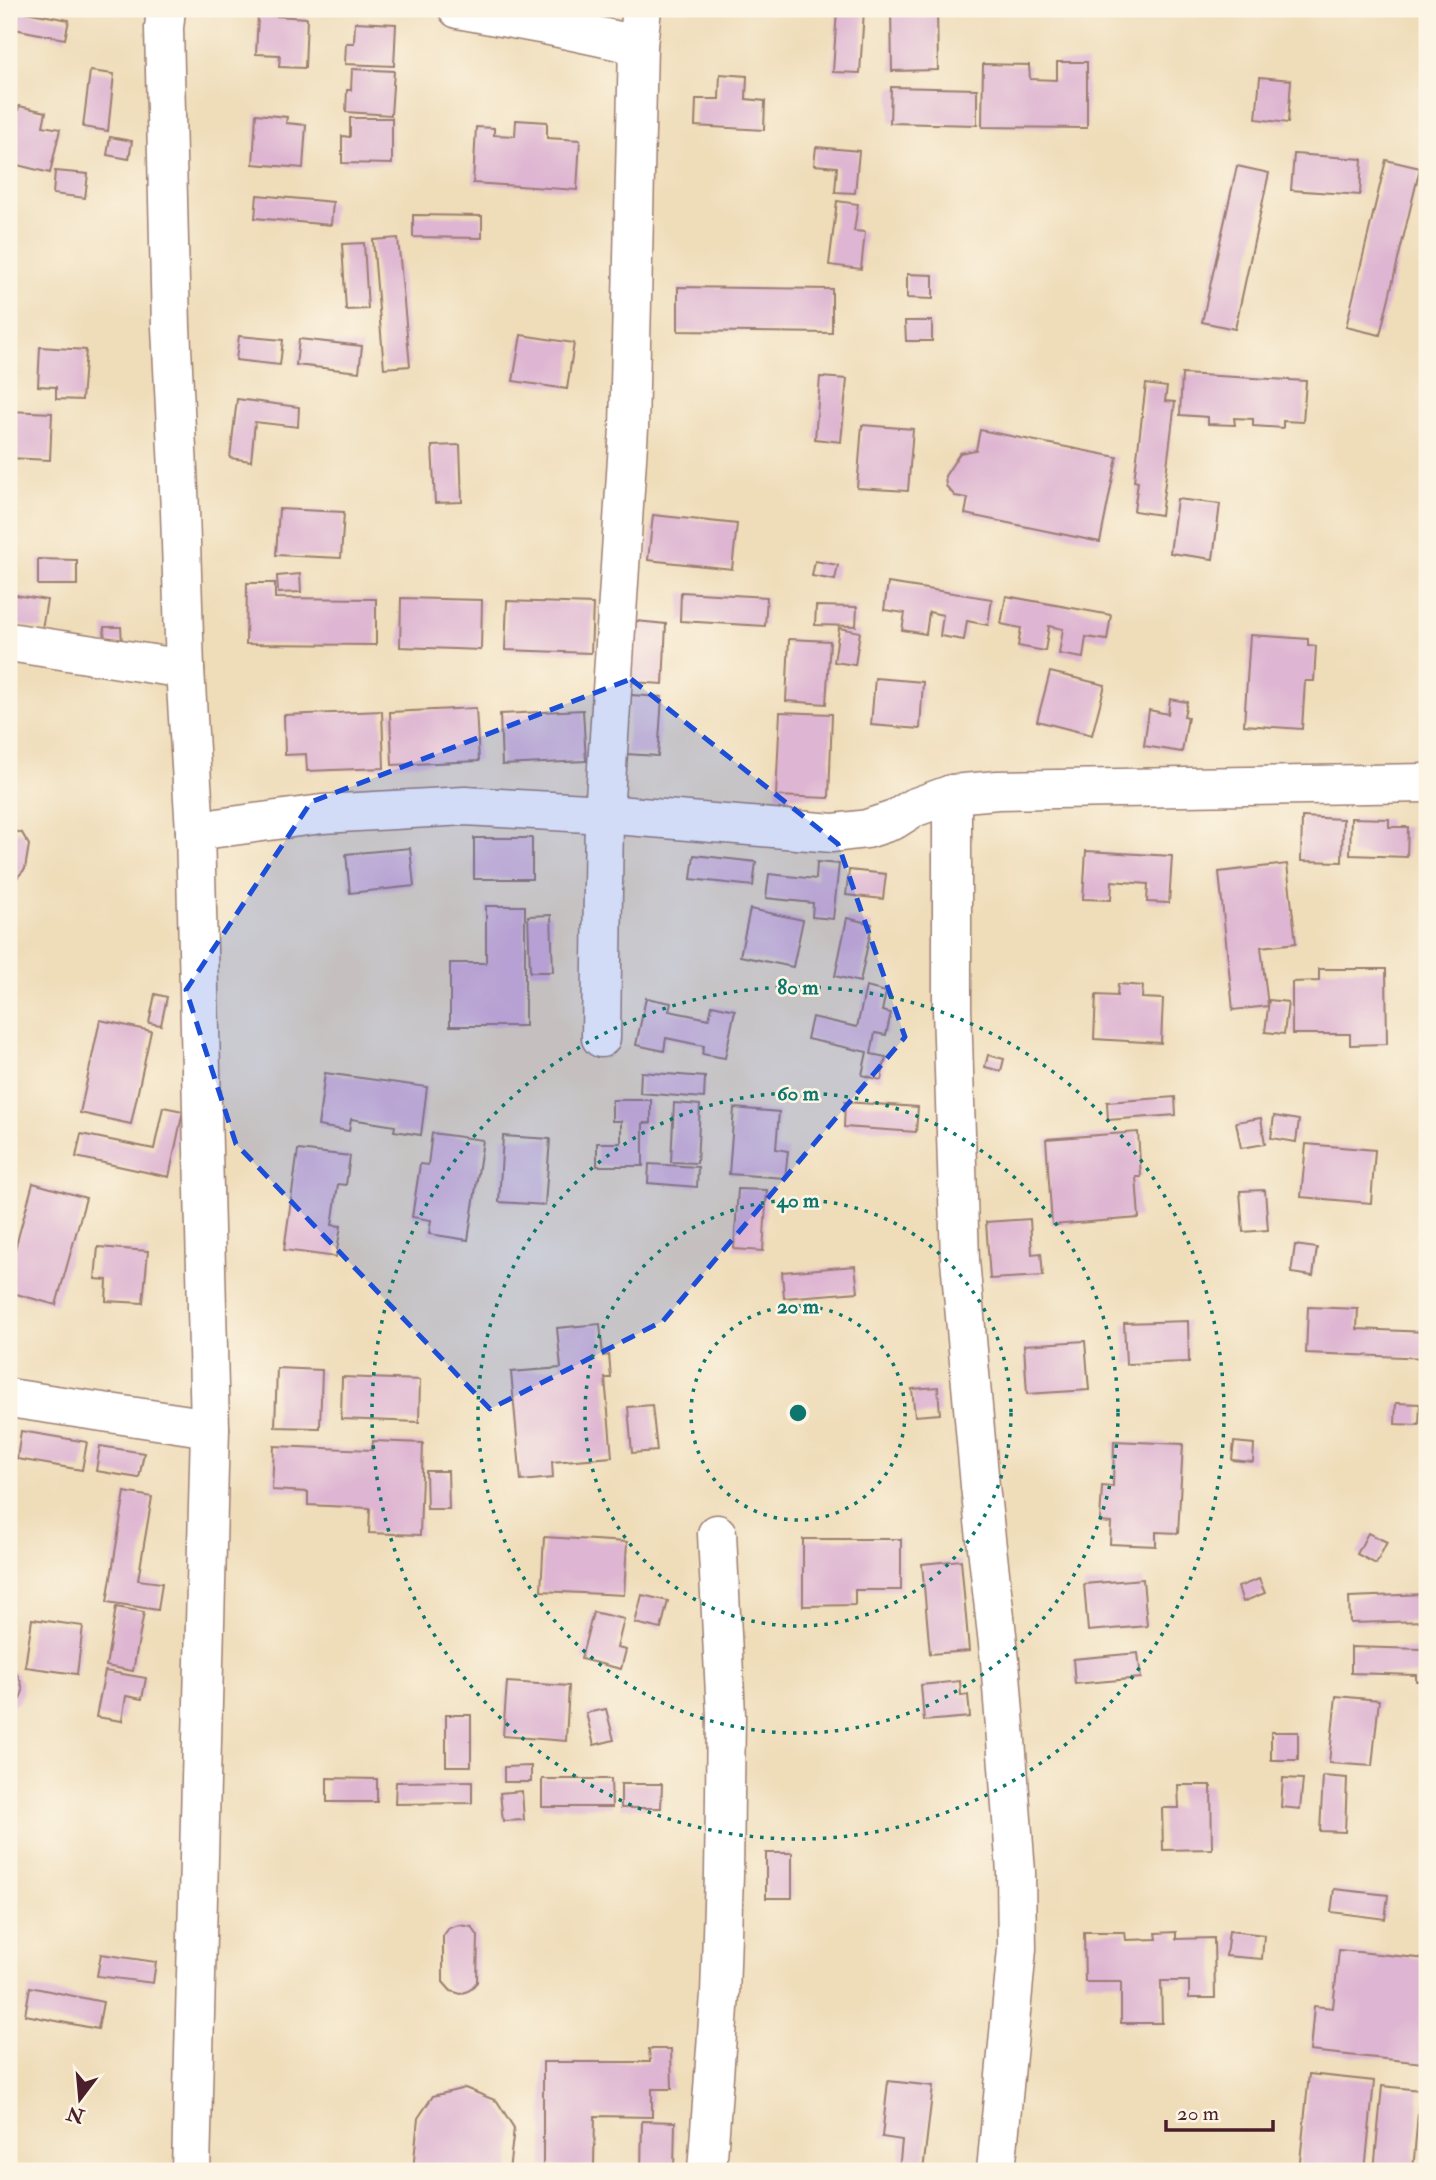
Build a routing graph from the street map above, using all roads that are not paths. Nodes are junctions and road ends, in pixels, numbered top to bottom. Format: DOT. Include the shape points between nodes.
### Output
graph roads {
  1 [pos="166,9"];
  2 [pos="458,9"];
  3 [pos="640,27"];
  4 [pos="9,642"];
  5 [pos="185,669"];
  6 [pos="1427,783"];
  7 [pos="952,794"];
  8 [pos="604,814"];
  9 [pos="195,831"];
  10 [pos="601,1038"];
  11 [pos="9,1398"];
  12 [pos="210,1427"];
  13 [pos="717,1534"];
  14 [pos="191,2171"];
  15 [pos="707,2171"];
  16 [pos="996,2171"];
  1 -- 5 [label="street" via="171,327"];
  2 -- 3 [label="street" via="540,24"];
  3 -- 8 [label="street" via="629,428"];
  4 -- 5 [label="street"];
  5 -- 9 [label="street"];
  6 -- 7 [label="street"];
  7 -- 8 [label="street" via="867,829 833,833"];
  7 -- 16 [label="street" via="952,1008 960,1260 1016,1872 1017,1949"];
  8 -- 9 [label="street" via="465,807 322,814"];
  8 -- 10 [label="street"];
  9 -- 12 [label="street"];
  11 -- 12 [label="street"];
  12 -- 14 [label="street"];
  13 -- 15 [label="street" via="726,1715 724,1874"];
}
